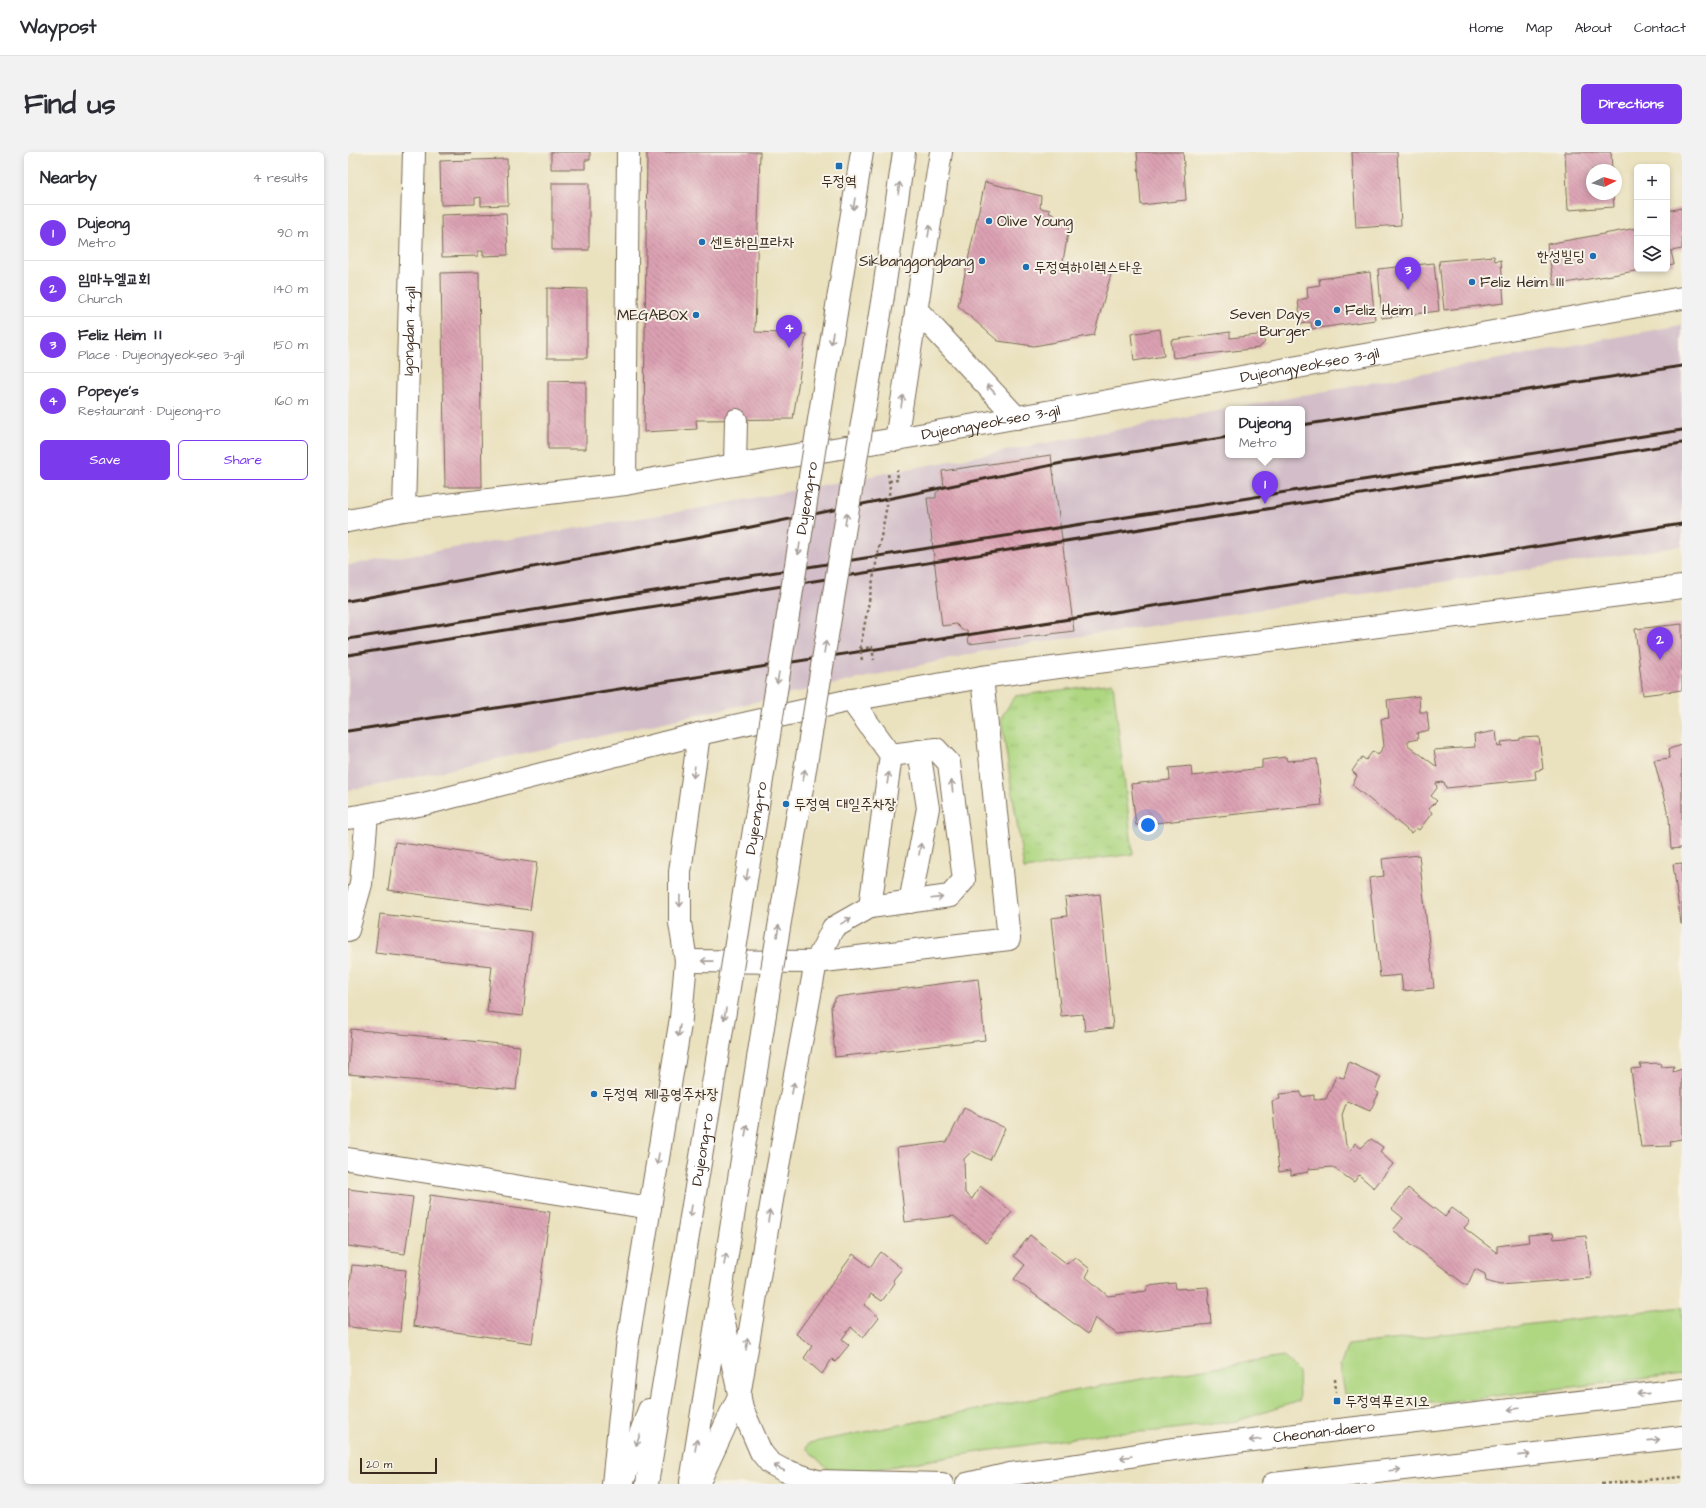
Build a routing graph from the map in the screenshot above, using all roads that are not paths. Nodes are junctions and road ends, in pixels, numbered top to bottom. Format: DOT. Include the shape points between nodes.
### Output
graph roads {
  1 [pos="414,152"];
  2 [pos="628,152"];
  3 [pos="862,152"];
  4 [pos="904,152"];
  5 [pos="941,152"];
  6 [pos="1682,298"];
  7 [pos="916,309"];
  8 [pos="1017,418"];
  9 [pos="736,420"];
  10 [pos="896,440"];
  11 [pos="735,465"];
  12 [pos="625,484"];
  13 [pos="404,510"];
  14 [pos="348,521"];
  15 [pos="1682,587"];
  16 [pos="982,677"];
  17 [pos="851,700"];
  18 [pos="699,734"];
  19 [pos="919,751"];
  20 [pos="891,755"];
  21 [pos="358,817"];
  22 [pos="910,902"];
  23 [pos="870,907"];
  24 [pos="348,930"];
  25 [pos="686,961"];
  26 [pos="816,962"];
  27 [pos="348,1159"];
  28 [pos="650,1208"];
  29 [pos="719,1298"];
  30 [pos="669,1350"];
  31 [pos="1682,1390"];
  32 [pos="739,1396"];
  33 [pos="1682,1437"];
  34 [pos="613,1484"];
  35 [pos="622,1484"];
  36 [pos="647,1484"];
  37 [pos="690,1484"];
  38 [pos="698,1484"];
  39 [pos="942,1484"];
  40 [pos="967,1484"];
  41 [pos="1273,1484"];
  1 -- 13 [label="street, 1gongdan 4-gil"];
  2 -- 12 [label="street"];
  3 -- 30 [label="street, Dujeong-ro, one-way, bridge"];
  29 -- 4 [label="street, one-way, bridge" via="883,296"];
  7 -- 5 [label="street, one-way"];
  6 -- 8 [label="street, Dujeongyeokseo 3-gil"];
  8 -- 7 [label="street, one-way"];
  10 -- 7 [label="street, one-way"];
  8 -- 10 [label="street, Dujeongyeokseo 3-gil"];
  9 -- 11 [label="street"];
  10 -- 11 [label="street, Dujeongyeokseo 3-gil"];
  11 -- 12 [label="street, Dujeongyeokseo 3-gil"];
  12 -- 13 [label="street, Dujeongyeokseo 3-gil"];
  13 -- 14 [label="street, Dujeongyeokseo 3-gil"];
  15 -- 16 [label="street"];
  16 -- 17 [label="street"];
  16 -- 26 [label="street" via="1009,939"];
  17 -- 18 [label="street"];
  17 -- 20 [label="street"];
  18 -- 21 [label="street" via="424,804"];
  18 -- 25 [label="street, one-way" via="680,872 680,923"];
  19 -- 20 [label="street"];
  22 -- 19 [label="street, one-way" via="928,808"];
  22 -- 19 [label="street, one-way" via="950,896 964,880 949,763 936,749"];
  23 -- 20 [label="street, one-way"];
  21 -- 24 [label="street" via="361,884"];
  22 -- 23 [label="street"];
  26 -- 23 [label="street, one-way" via="833,928"];
  26 -- 25 [label="street, one-way"];
  25 -- 28 [label="street, one-way" via="681,1018"];
  32 -- 26 [label="street, one-way"];
  27 -- 28 [label="street"];
  28 -- 34 [label="street" via="627,1347"];
  29 -- 32 [label="street"];
  37 -- 29 [label="street, one-way"];
  30 -- 35 [label="street, one-way"];
  30 -- 36 [label="street, Dujeong-ro"];
  31 -- 40 [label="street, Cheonan-daero, one-way" via="1166,1450 1010,1474"];
  32 -- 38 [label="street"];
  39 -- 32 [label="street, one-way" via="817,1481 783,1470 770,1463 761,1452"];
  41 -- 33 [label="street, one-way"];
}
